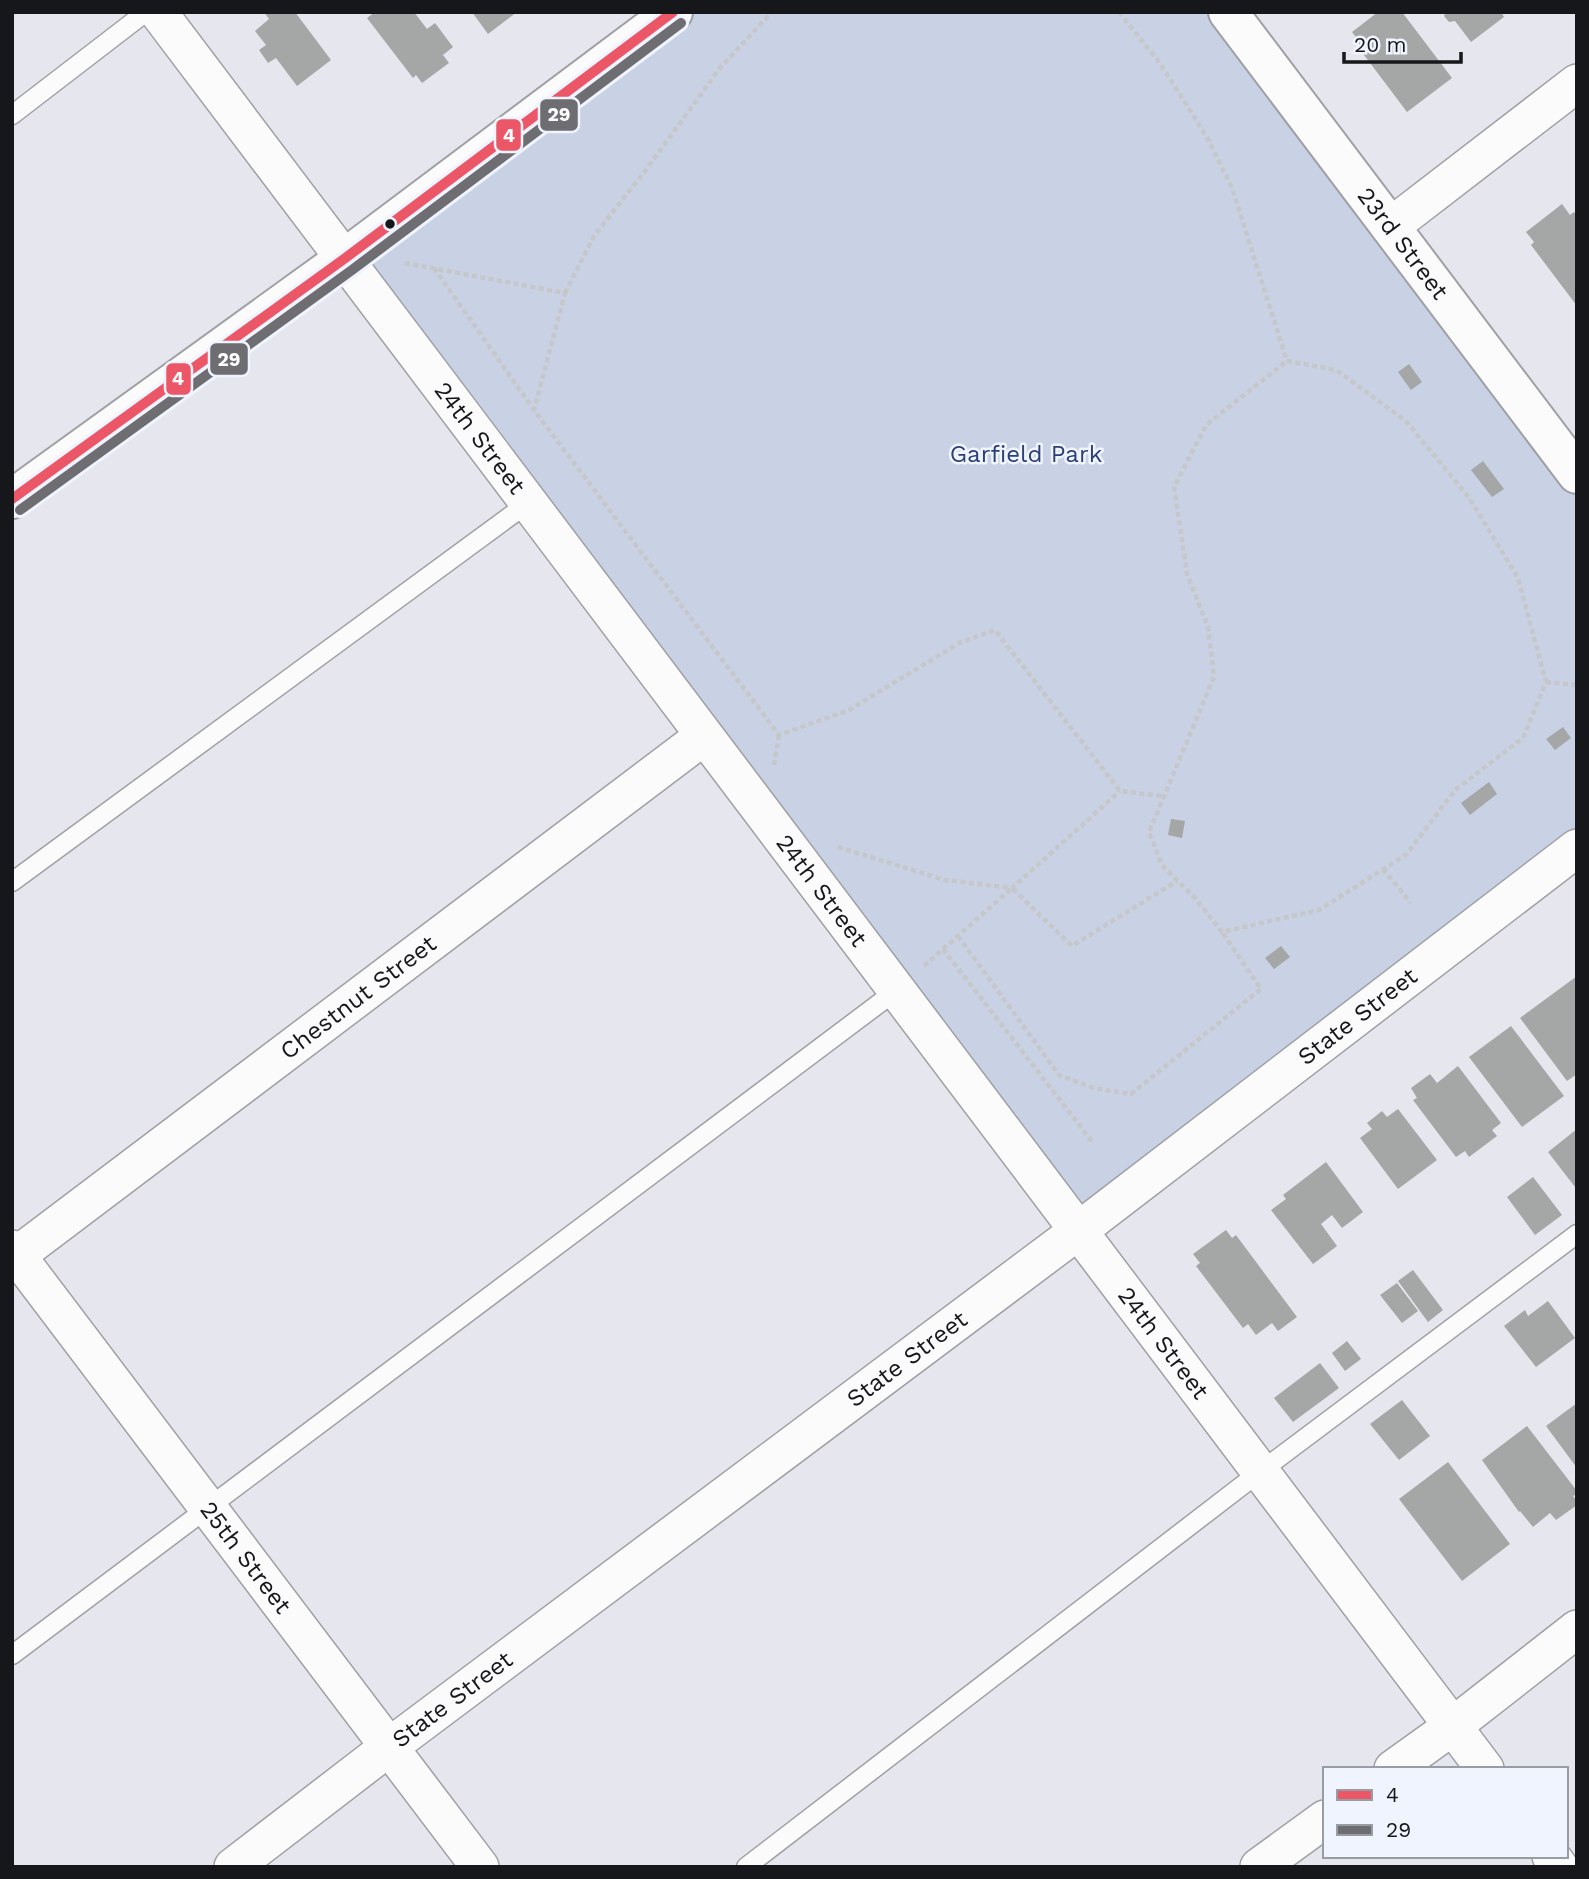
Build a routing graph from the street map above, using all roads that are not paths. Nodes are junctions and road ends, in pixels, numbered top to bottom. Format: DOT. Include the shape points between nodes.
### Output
graph roads {
  1 [pos="146,12"];
  2 [pos="158,12"];
  3 [pos="673,12"];
  4 [pos="1228,12"];
  5 [pos="1577,83"];
  6 [pos="12,115"];
  7 [pos="1390,227"];
  8 [pos="344,259"];
  9 [pos="1577,474"];
  10 [pos="12,499"];
  11 [pos="528,503"];
  12 [pos="705,736"];
  13 [pos="1577,848"];
  14 [pos="12,882"];
  15 [pos="897,990"];
  16 [pos="1078,1231"];
  17 [pos="1577,1234"];
  18 [pos="14,1254"];
  19 [pos="1261,1471"];
  20 [pos="208,1507"];
  21 [pos="1577,1629"];
  22 [pos="12,1655"];
  23 [pos="1453,1726"];
  24 [pos="389,1747"];
  25 [pos="1397,1767"];
  26 [pos="1484,1767"];
  27 [pos="1323,1820"];
  28 [pos="233,1867"];
  29 [pos="480,1867"];
  30 [pos="746,1867"];
  31 [pos="1259,1867"];
  1 -- 6 [label="lane"];
  2 -- 8 [label="street, 24th Street"];
  3 -- 8 [label="main road"];
  4 -- 7 [label="main road, 23rd Street"];
  5 -- 7 [label="street"];
  7 -- 9 [label="main road, 23rd Street"];
  8 -- 10 [label="main road"];
  8 -- 11 [label="street, 24th Street"];
  11 -- 12 [label="street, 24th Street"];
  11 -- 14 [label="lane"];
  12 -- 15 [label="street, 24th Street"];
  12 -- 18 [label="street, Chestnut Street"];
  13 -- 16 [label="street, State Street"];
  15 -- 16 [label="street, 24th Street"];
  15 -- 20 [label="lane"];
  16 -- 19 [label="street, 24th Street"];
  16 -- 24 [label="street, State Street"];
  17 -- 19 [label="lane"];
  18 -- 20 [label="street, 25th Street"];
  19 -- 23 [label="street, 24th Street"];
  19 -- 30 [label="lane"];
  20 -- 22 [label="lane"];
  20 -- 24 [label="street, 25th Street"];
  21 -- 23 [label="street"];
  23 -- 25 [label="street"];
  23 -- 26 [label="street, 24th Street"];
  24 -- 28 [label="street, State Street"];
  24 -- 29 [label="street, 25th Street"];
  27 -- 31 [label="street"];
}
